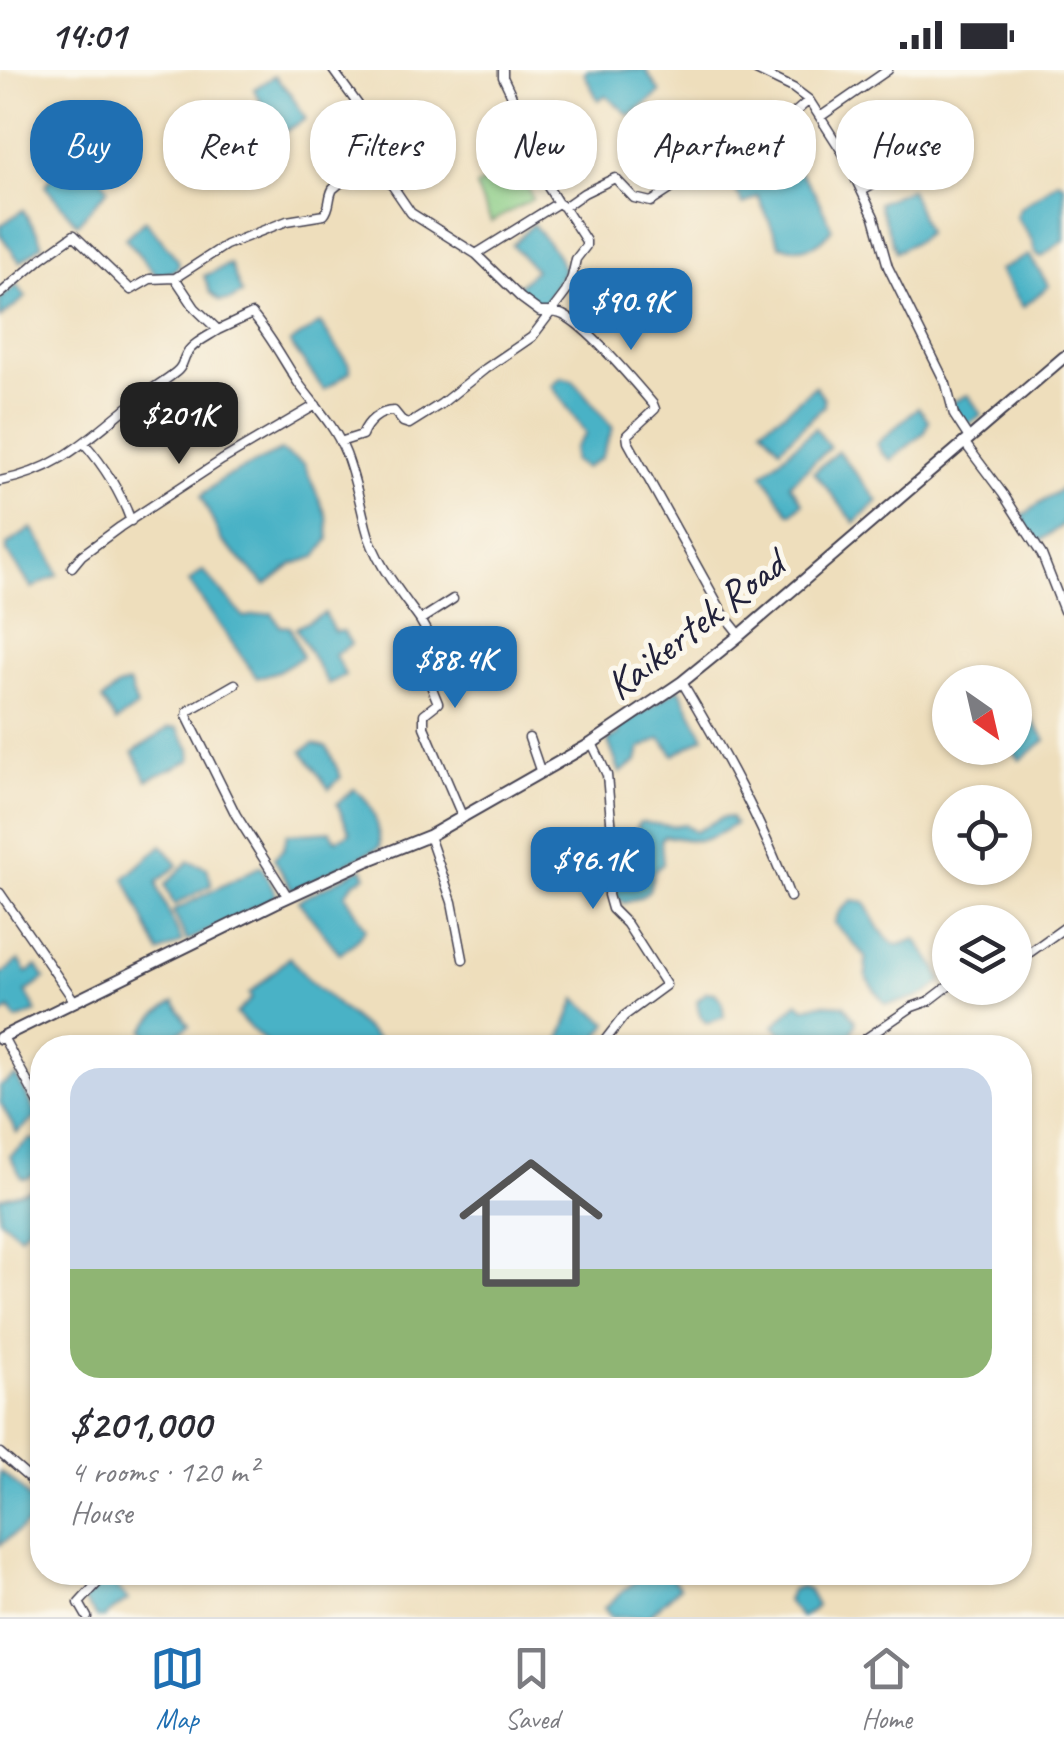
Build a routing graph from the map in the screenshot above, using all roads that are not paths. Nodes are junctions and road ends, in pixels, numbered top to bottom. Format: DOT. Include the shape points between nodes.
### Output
graph roads {
  1 [pos="332,70"];
  2 [pos="503,70"];
  3 [pos="756,70"];
  4 [pos="888,70"];
  5 [pos="354,100"];
  6 [pos="809,100"];
  7 [pos="816,111"];
  8 [pos="820,117"];
  9 [pos="617,179"];
  10 [pos="332,190"];
  11 [pos="396,190"];
  12 [pos="627,190"];
  13 [pos="669,190"];
  14 [pos="862,191"];
  15 [pos="561,205"];
  16 [pos="476,254"];
  17 [pos="175,278"];
  18 [pos="0,294"];
  19 [pos="552,312"];
  20 [pos="218,330"];
  21 [pos="1064,357"];
  22 [pos="316,405"];
  23 [pos="967,440"];
  24 [pos="340,442"];
  25 [pos="84,443"];
  26 [pos="0,481"];
  27 [pos="130,521"];
  28 [pos="72,567"];
  29 [pos="453,599"];
  30 [pos="1064,611"];
  31 [pos="420,620"];
  32 [pos="740,636"];
  33 [pos="682,682"];
  34 [pos="235,684"];
  35 [pos="529,738"];
  36 [pos="592,744"];
  37 [pos="541,773"];
  38 [pos="463,818"];
  39 [pos="429,836"];
  40 [pos="0,892"];
  41 [pos="790,897"];
  42 [pos="288,898"];
  43 [pos="1064,928"];
  44 [pos="1032,951"];
  45 [pos="463,959"];
  46 [pos="932,998"];
  47 [pos="75,1002"];
  48 [pos="609,1035"];
  49 [pos="871,1035"];
  50 [pos="2,1038"];
  51 [pos="30,1088"];
  52 [pos="0,1453"];
  53 [pos="30,1478"];
  54 [pos="95,1585"];
  55 [pos="87,1617"];
  1 -- 5 [label="street"];
  2 -- 15 [label="street" via="538,171"];
  3 -- 6 [label="street"];
  4 -- 8 [label="street"];
  7 -- 8 [label="street"];
  8 -- 14 [label="street"];
  9 -- 15 [label="street"];
  10 -- 17 [label="street" via="324,216 287,221 226,245"];
  11 -- 16 [label="street" via="411,212"];
  12 -- 13 [label="street" via="651,202"];
  14 -- 23 [label="street" via="888,266"];
  15 -- 16 [label="street"];
  15 -- 19 [label="street" via="586,244"];
  16 -- 19 [label="street" via="540,312"];
  17 -- 18 [label="street" via="150,278 131,290 74,235"];
  17 -- 20 [label="street"];
  19 -- 24 [label="street" via="532,337 409,424 387,412 368,422 362,435"];
  19 -- 32 [label="street" via="589,336 653,404 628,442"];
  20 -- 22 [label="street" via="252,314"];
  20 -- 25 [label="street" via="188,350 178,371"];
  21 -- 23 [label="main road, Kaikertek Road"];
  22 -- 24 [label="street"];
  22 -- 27 [label="street"];
  23 -- 30 [label="street" via="1042,555"];
  23 -- 32 [label="main road, Kaikertek Road"];
  24 -- 31 [label="street" via="366,529 391,581"];
  25 -- 26 [label="street" via="32,474"];
  25 -- 27 [label="street" via="102,463"];
  27 -- 28 [label="street"];
  29 -- 31 [label="street"];
  31 -- 38 [label="street" via="428,634 416,646 438,703 424,714 424,727"];
  32 -- 33 [label="main road, Kaikertek Road"];
  33 -- 36 [label="main road, Kaikertek Road"];
  33 -- 41 [label="street" via="736,776"];
  34 -- 42 [label="street" via="186,716"];
  35 -- 37 [label="street"];
  36 -- 37 [label="main road, Kaikertek Road"];
  36 -- 48 [label="street" via="607,775 612,909 666,984"];
  37 -- 38 [label="main road, Kaikertek Road"];
  38 -- 39 [label="main road, Kaikertek Road"];
  39 -- 42 [label="main road, Kaikertek Road"];
  39 -- 45 [label="street"];
  40 -- 47 [label="street"];
  42 -- 47 [label="main road, Kaikertek Road"];
  43 -- 44 [label="street"];
  46 -- 49 [label="street"];
  47 -- 50 [label="main road, Kaikertek Road"];
  50 -- 51 [label="street"];
  52 -- 53 [label="street"];
  54 -- 55 [label="street" via="79,1603"];
}
